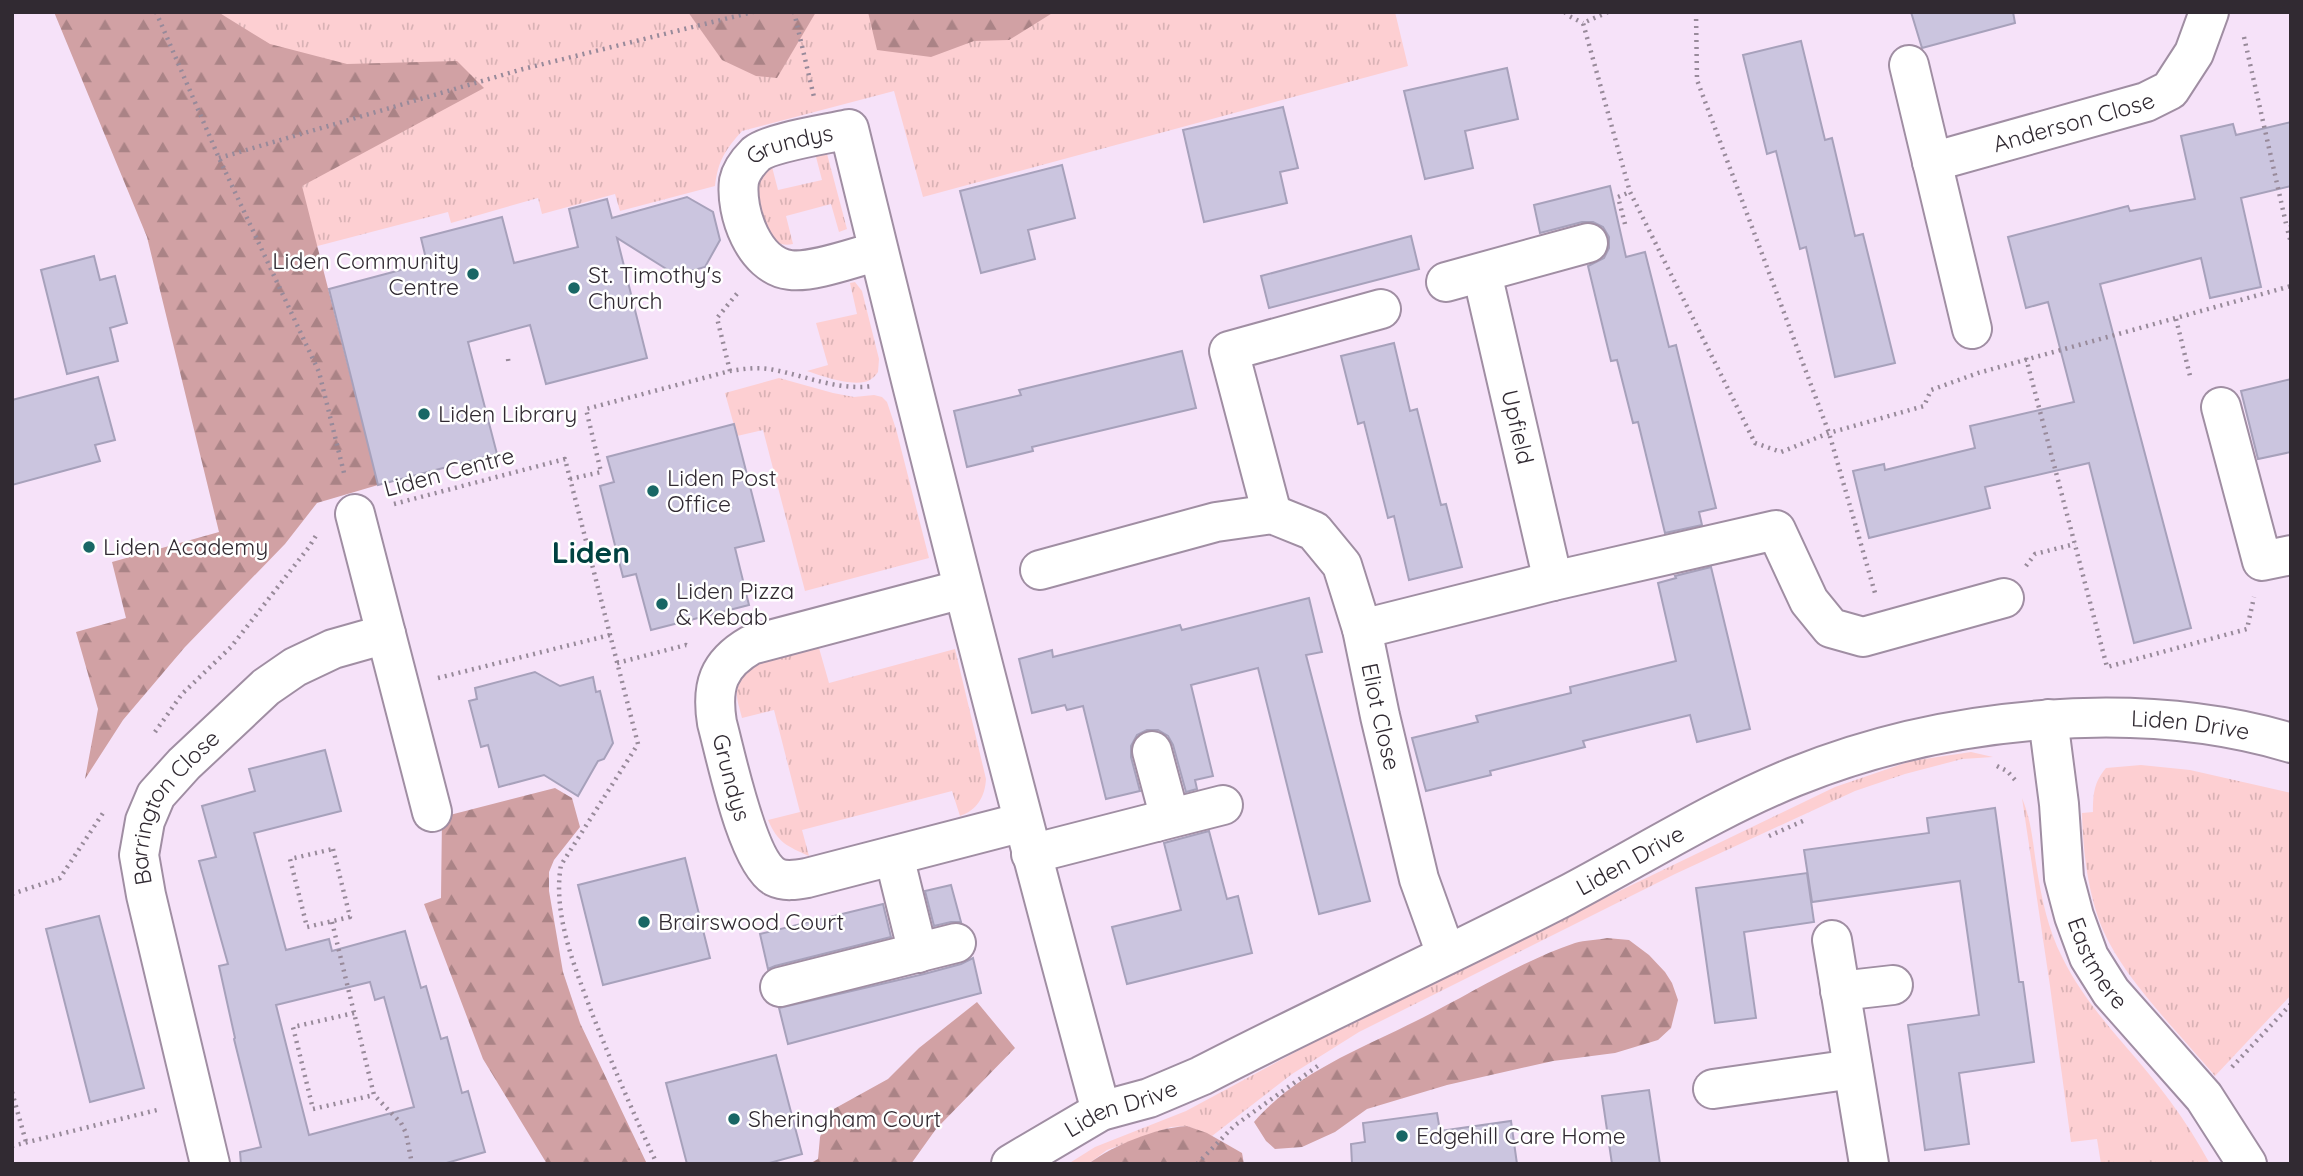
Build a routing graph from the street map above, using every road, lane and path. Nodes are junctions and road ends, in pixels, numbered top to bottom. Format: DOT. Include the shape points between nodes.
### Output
graph roads {
  1 [pos="156,12"];
  2 [pos="753,12"];
  3 [pos="794,12"];
  4 [pos="1565,12"];
  5 [pos="1608,12"];
  6 [pos="1696,12"];
  7 [pos="2225,19"];
  8 [pos="1583,23"];
  9 [pos="1909,65"];
  10 [pos="823,135"];
  11 [pos="219,158"];
  12 [pos="1932,162"];
  13 [pos="2289,228"];
  14 [pos="1588,243"];
  15 [pos="2291,243"];
  16 [pos="878,251"];
  17 [pos="764,258"];
  18 [pos="2291,286"];
  19 [pos="1381,310"];
  20 [pos="2176,319"];
  21 [pos="1972,329"];
  22 [pos="2026,358"];
  23 [pos="730,371"];
  24 [pos="910,379"];
  25 [pos="2221,407"];
  26 [pos="1829,433"];
  27 [pos="570,479"];
  28 [pos="351,498"];
  29 [pos="1272,514"];
  30 [pos="320,528"];
  31 [pos="2075,544"];
  32 [pos="2276,558"];
  33 [pos="1040,570"];
  34 [pos="1553,581"];
  35 [pos="963,589"];
  36 [pos="2004,598"];
  37 [pos="1362,629"];
  38 [pos="1885,631"];
  39 [pos="386,634"];
  40 [pos="610,635"];
  41 [pos="617,663"];
  42 [pos="726,664"];
  43 [pos="400,688"];
  44 [pos="2048,719"];
  45 [pos="150,739"];
  46 [pos="2291,743"];
  47 [pos="1152,751"];
  48 [pos="1987,764"];
  49 [pos="108,804"];
  50 [pos="2059,804"];
  51 [pos="1223,805"];
  52 [pos="432,812"];
  53 [pos="1807,819"];
  54 [pos="1156,822"];
  55 [pos="1027,838"];
  56 [pos="1758,841"];
  57 [pos="894,856"];
  58 [pos="12,894"];
  59 [pos="332,922"];
  60 [pos="1832,940"];
  61 [pos="956,943"];
  62 [pos="918,953"];
  63 [pos="1447,954"];
  64 [pos="1894,985"];
  65 [pos="780,987"];
  66 [pos="1840,992"];
  67 [pos="2291,1004"];
  68 [pos="354,1013"];
  69 [pos="1326,1059"];
  70 [pos="1853,1069"];
  71 [pos="1713,1088"];
  72 [pos="12,1092"];
  73 [pos="374,1095"];
  74 [pos="2204,1097"];
  75 [pos="195,1101"];
  76 [pos="1101,1111"];
  77 [pos="26,1143"];
  78 [pos="12,1146"];
  79 [pos="210,1164"];
  80 [pos="412,1164"];
  81 [pos="657,1164"];
  82 [pos="1011,1164"];
  83 [pos="1197,1164"];
  84 [pos="1869,1164"];
  85 [pos="2247,1164"];
  1 -- 11 [label="path"];
  2 -- 11 [label="path" via="523,69"];
  3 -- 10 [label="path"];
  4 -- 8 [label="path"];
  5 -- 8 [label="path"];
  6 -- 26 [label="path" via="1696,80"];
  7 -- 12 [label="street, Anderson Close" via="2194,53 2170,90 2146,102"];
  7 -- 13 [label="path"];
  8 -- 26 [label="path" via="1630,192 1755,443 1782,452"];
  9 -- 12 [label="street"];
  10 -- 16 [label="street, Grundys" via="849,129"];
  10 -- 17 [label="street, Grundys" via="758,152 740,178 739,197 749,237"];
  11 -- 28 [label="path" via="319,372"];
  12 -- 21 [label="street"];
  13 -- 15 [label="path"];
  14 -- 34 [label="street, Upfield" via="1464,277"];
  16 -- 17 [label="street" via="804,270 788,270"];
  16 -- 24 [label="street, Grundys"];
  17 -- 23 [label="path" via="718,318"];
  18 -- 20 [label="path"];
  19 -- 29 [label="street" via="1229,351"];
  20 -- 22 [label="path"];
  20 -- 25 [label="path" via="2196,398"];
  22 -- 26 [label="path" via="1931,390 1924,406"];
  22 -- 31 [label="path"];
  23 -- 24 [label="path" via="768,369 855,389"];
  23 -- 27 [label="path" via="586,409 601,472"];
  24 -- 35 [label="street, Grundys"];
  25 -- 32 [label="street"];
  26 -- 38 [label="path"];
  27 -- 28 [label="path, Liden Centre" via="565,459"];
  27 -- 40 [label="path"];
  28 -- 39 [label="street"];
  29 -- 33 [label="street" via="1216,522"];
  29 -- 37 [label="street, Eliot Close" via="1314,531 1342,565"];
  30 -- 45 [label="path" via="231,647 182,694"];
  31 -- 32 [label="path" via="2107,667 2247,629"];
  31 -- 36 [label="path" via="2035,554"];
  34 -- 37 [label="street"];
  34 -- 38 [label="street" via="1776,530 1809,601 1831,628 1863,637"];
  35 -- 42 [label="street" via="751,645"];
  35 -- 55 [label="street, Grundys"];
  36 -- 38 [label="street"];
  37 -- 63 [label="street, Eliot Close" via="1419,879"];
  39 -- 43 [label="street"];
  39 -- 75 [label="street, Barrington Close" via="333,649 265,687 156,795 145,821 141,868"];
  40 -- 41 [label="path"];
  40 -- 43 [label="path"];
  41 -- 42 [label="path" via="686,645"];
  41 -- 81 [label="path" via="638,744 561,865 559,889 572,957 605,1047"];
  42 -- 57 [label="street, Grundys" via="716,688 717,723 747,832 762,863 774,876 790,881"];
  43 -- 52 [label="street"];
  44 -- 46 [label="street, Liden Drive" via="2192,722"];
  44 -- 50 [label="street, Eastmere"];
  44 -- 63 [label="street, Liden Drive" via="1906,741 1793,777"];
  47 -- 54 [label="street" via="1167,807"];
  48 -- 50 [label="path" via="2007,771 2029,809"];
  49 -- 58 [label="path" via="60,878"];
  50 -- 74 [label="street, Eastmere" via="2064,878 2089,957 2111,992"];
  51 -- 54 [label="street"];
  53 -- 56 [label="path"];
  54 -- 55 [label="street"];
  55 -- 57 [label="street, Grundys"];
  55 -- 76 [label="street, Grundys"];
  57 -- 62 [label="street"];
  59 -- 59 [label="path" via="306,927 290,859 333,849 350,917"];
  59 -- 68 [label="path"];
  60 -- 66 [label="street"];
  61 -- 62 [label="street"];
  62 -- 65 [label="street"];
  63 -- 76 [label="street, Liden Drive" via="1201,1076 1149,1098"];
  64 -- 66 [label="street"];
  66 -- 70 [label="street"];
  67 -- 74 [label="path"];
  68 -- 73 [label="path"];
  68 -- 73 [label="path" via="293,1027 313,1109"];
  69 -- 83 [label="path" via="1234,1126"];
  70 -- 71 [label="street"];
  70 -- 84 [label="street"];
  72 -- 77 [label="path"];
  73 -- 80 [label="path" via="401,1123"];
  74 -- 85 [label="street, Eastmere"];
  75 -- 77 [label="path"];
  75 -- 79 [label="street, Barrington Close"];
  76 -- 82 [label="street, Liden Drive"];
  77 -- 78 [label="path"];
}
